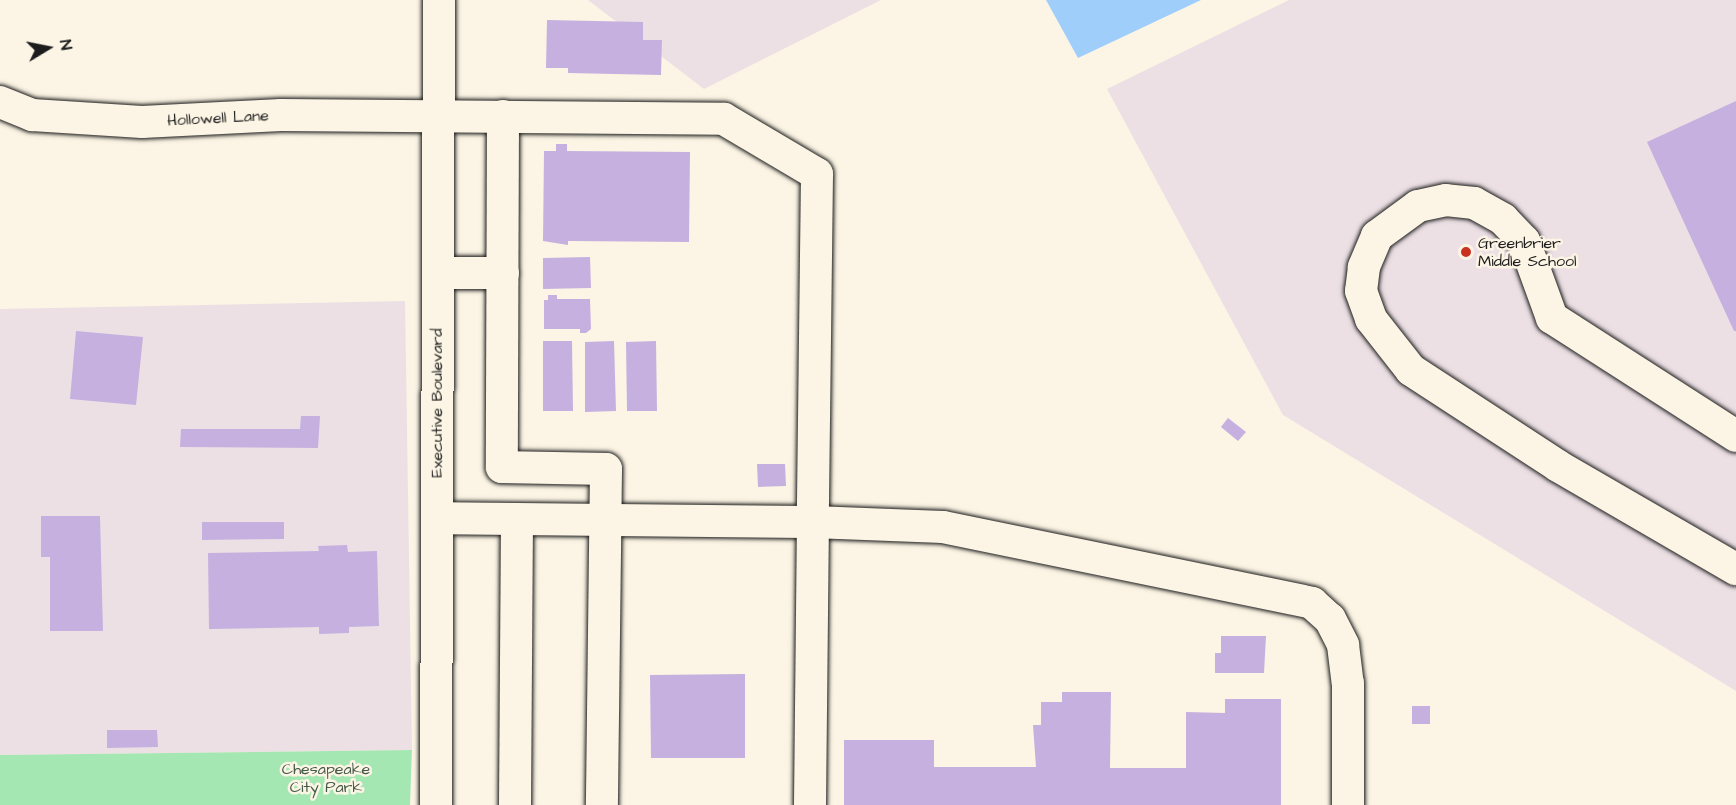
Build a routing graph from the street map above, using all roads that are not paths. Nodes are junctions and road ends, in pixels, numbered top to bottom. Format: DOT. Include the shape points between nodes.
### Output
graph roads {
  1 [pos="439,0"];
  2 [pos="0,102"];
  3 [pos="439,115"];
  4 [pos="503,116"];
  5 [pos="438,273"];
  6 [pos="502,273"];
  7 [pos="1736,436"];
  8 [pos="437,518"];
  9 [pos="517,519"];
  10 [pos="605,520"];
  11 [pos="813,522"];
  12 [pos="1736,568"];
  13 [pos="435,805"];
  14 [pos="515,805"];
  15 [pos="602,805"];
  16 [pos="810,805"];
  17 [pos="1348,805"];
  1 -- 3 [label="street, Executive Boulevard"];
  2 -- 3 [label="street, Hollowell Lane" via="32,115 142,122 281,115"];
  3 -- 4 [label="street, Hollowell Lane"];
  3 -- 5 [label="street, Executive Boulevard"];
  4 -- 6 [label="street"];
  4 -- 11 [label="street, Hollowell Lane" via="724,119 816,174"];
  5 -- 6 [label="street"];
  5 -- 8 [label="street, Executive Boulevard"];
  6 -- 10 [label="street" via="502,467 606,469"];
  7 -- 12 [label="street" via="1552,318 1524,241 1503,219 1474,203 1446,200 1418,206 1377,236 1364,267 1361,291 1371,319 1411,370 1558,466"];
  8 -- 9 [label="street"];
  8 -- 13 [label="street, Executive Boulevard"];
  9 -- 10 [label="street"];
  9 -- 14 [label="street"];
  10 -- 11 [label="street"];
  10 -- 15 [label="street"];
  11 -- 16 [label="street"];
  11 -- 17 [label="street" via="943,527 1312,603 1330,619 1343,645 1348,683"];
}
